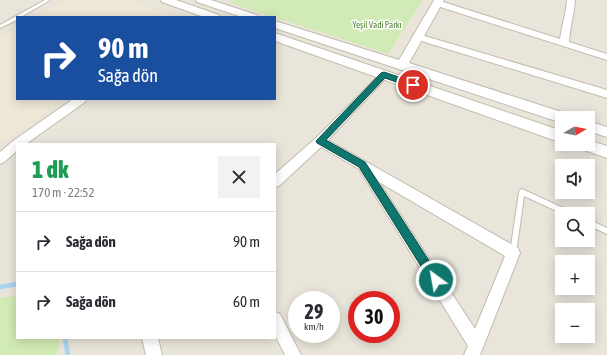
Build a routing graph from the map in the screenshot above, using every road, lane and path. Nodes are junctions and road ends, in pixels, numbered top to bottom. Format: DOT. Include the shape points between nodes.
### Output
graph roads {
  1 [pos="48,0"];
  2 [pos="166,0"];
  3 [pos="201,0"];
  4 [pos="571,0"];
  5 [pos="216,2"];
  6 [pos="438,2"];
  7 [pos="199,15"];
  8 [pos="20,16"];
  9 [pos="251,16"];
  10 [pos="16,18"];
  11 [pos="276,24"];
  12 [pos="0,27"];
  13 [pos="418,37"];
  14 [pos="276,38"];
  15 [pos="564,44"];
  16 [pos="607,58"];
  17 [pos="402,65"];
  18 [pos="384,75"];
  19 [pos="607,94"];
  20 [pos="80,100"];
  21 [pos="555,115"];
  22 [pos="595,128"];
  23 [pos="607,132"];
  24 [pos="555,135"];
  25 [pos="320,141"];
  26 [pos="18,143"];
  27 [pos="16,145"];
  28 [pos="595,148"];
  29 [pos="607,152"];
  30 [pos="0,159"];
  31 [pos="362,165"];
  32 [pos="276,181"];
  33 [pos="555,207"];
  34 [pos="595,225"];
  35 [pos="607,231"];
  36 [pos="513,252"];
  37 [pos="276,321"];
  38 [pos="150,339"];
  39 [pos="474,350"];
  40 [pos="154,355"];
  41 [pos="293,355"];
  1 -- 8 [label="lane"];
  2 -- 7 [label="street"];
  3 -- 5 [label="street"];
  4 -- 15 [label="street"];
  5 -- 9 [label="street"];
  6 -- 13 [label="street"];
  6 -- 15 [label="street"];
  10 -- 12 [label="lane"];
  11 -- 17 [label="street"];
  13 -- 17 [label="street"];
  13 -- 19 [label="street"];
  14 -- 18 [label="street"];
  15 -- 16 [label="street"];
  17 -- 21 [label="street"];
  18 -- 24 [label="street"];
  18 -- 25 [label="street"];
  20 -- 26 [label="street"];
  22 -- 23 [label="street"];
  25 -- 31 [label="street"];
  25 -- 32 [label="street"];
  27 -- 30 [label="street"];
  28 -- 29 [label="street"];
  31 -- 36 [label="street"];
  31 -- 39 [label="street"];
  33 -- 36 [label="lane" via="522,192"];
  34 -- 35 [label="lane"];
  36 -- 39 [label="street"];
  37 -- 41 [label="street"];
  38 -- 40 [label="street"];
}
